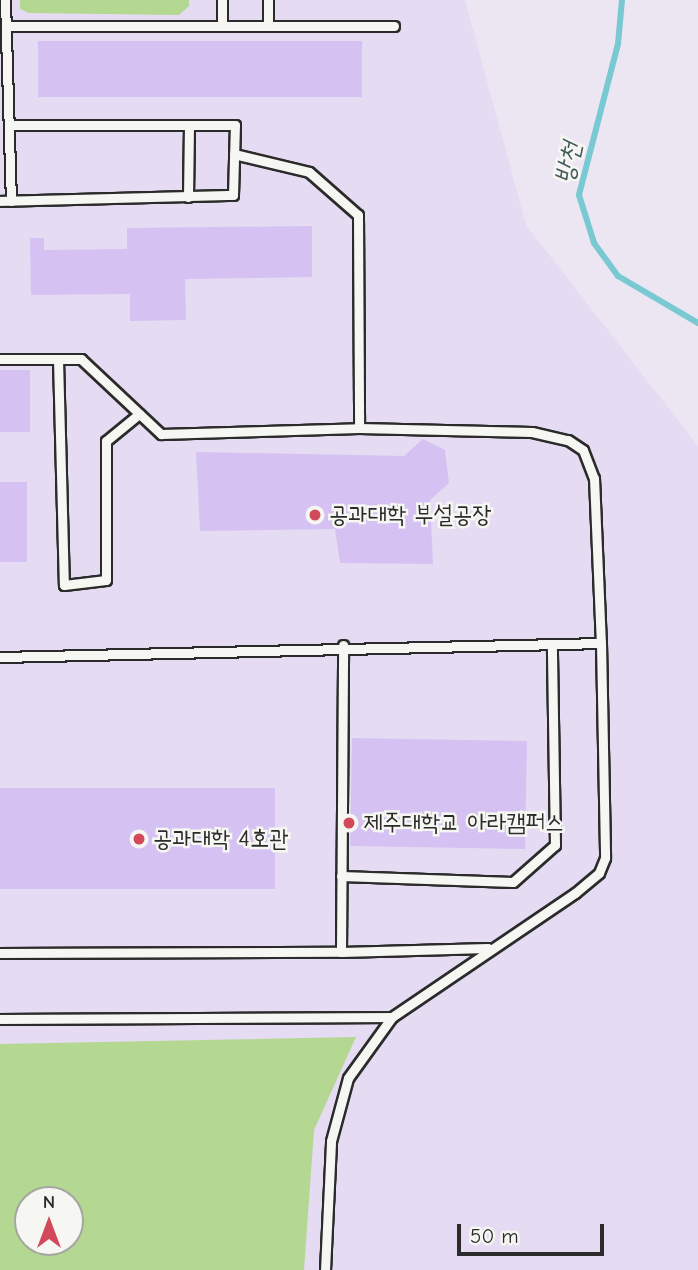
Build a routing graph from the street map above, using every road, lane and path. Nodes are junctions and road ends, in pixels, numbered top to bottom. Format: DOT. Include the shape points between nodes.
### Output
graph roads {
  1 [pos="5,0"];
  2 [pos="222,0"];
  3 [pos="268,0"];
  4 [pos="6,26"];
  5 [pos="222,26"];
  6 [pos="268,26"];
  7 [pos="394,26"];
  8 [pos="9,125"];
  9 [pos="189,125"];
  10 [pos="234,154"];
  11 [pos="188,197"];
  12 [pos="0,201"];
  13 [pos="11,201"];
  14 [pos="0,359"];
  15 [pos="58,359"];
  16 [pos="139,414"];
  17 [pos="359,428"];
  18 [pos="601,643"];
  19 [pos="343,645"];
  20 [pos="552,645"];
  21 [pos="0,657"];
  22 [pos="341,876"];
  23 [pos="488,948"];
  24 [pos="341,951"];
  25 [pos="0,953"];
  26 [pos="392,1017"];
  27 [pos="0,1019"];
  28 [pos="326,1270"];
  1 -- 4 [label="lane"];
  2 -- 5 [label="lane"];
  3 -- 6 [label="lane"];
  4 -- 5 [label="lane"];
  4 -- 8 [label="lane"];
  5 -- 6 [label="lane"];
  6 -- 7 [label="lane"];
  8 -- 9 [label="lane"];
  8 -- 13 [label="lane"];
  9 -- 10 [label="lane" via="235,125"];
  9 -- 11 [label="lane"];
  10 -- 11 [label="lane" via="233,195"];
  10 -- 17 [label="lane" via="309,173 331,185 358,215"];
  11 -- 13 [label="lane"];
  12 -- 13 [label="lane"];
  14 -- 15 [label="lane"];
  15 -- 16 [label="lane" via="81,359"];
  15 -- 16 [label="lane" via="64,585 106,580 106,442"];
  16 -- 17 [label="lane" via="161,434"];
  17 -- 18 [label="lane" via="532,432 555,435 583,450 597,504"];
  18 -- 20 [label="lane"];
  18 -- 23 [label="lane" via="602,866 575,893"];
  19 -- 20 [label="lane"];
  19 -- 21 [label="lane"];
  19 -- 22 [label="lane"];
  20 -- 22 [label="lane" via="555,845 513,882"];
  22 -- 24 [label="lane"];
  23 -- 24 [label="lane"];
  23 -- 26 [label="lane"];
  24 -- 25 [label="lane"];
  26 -- 27 [label="lane"];
  26 -- 28 [label="lane" via="348,1078 331,1142"];
}
